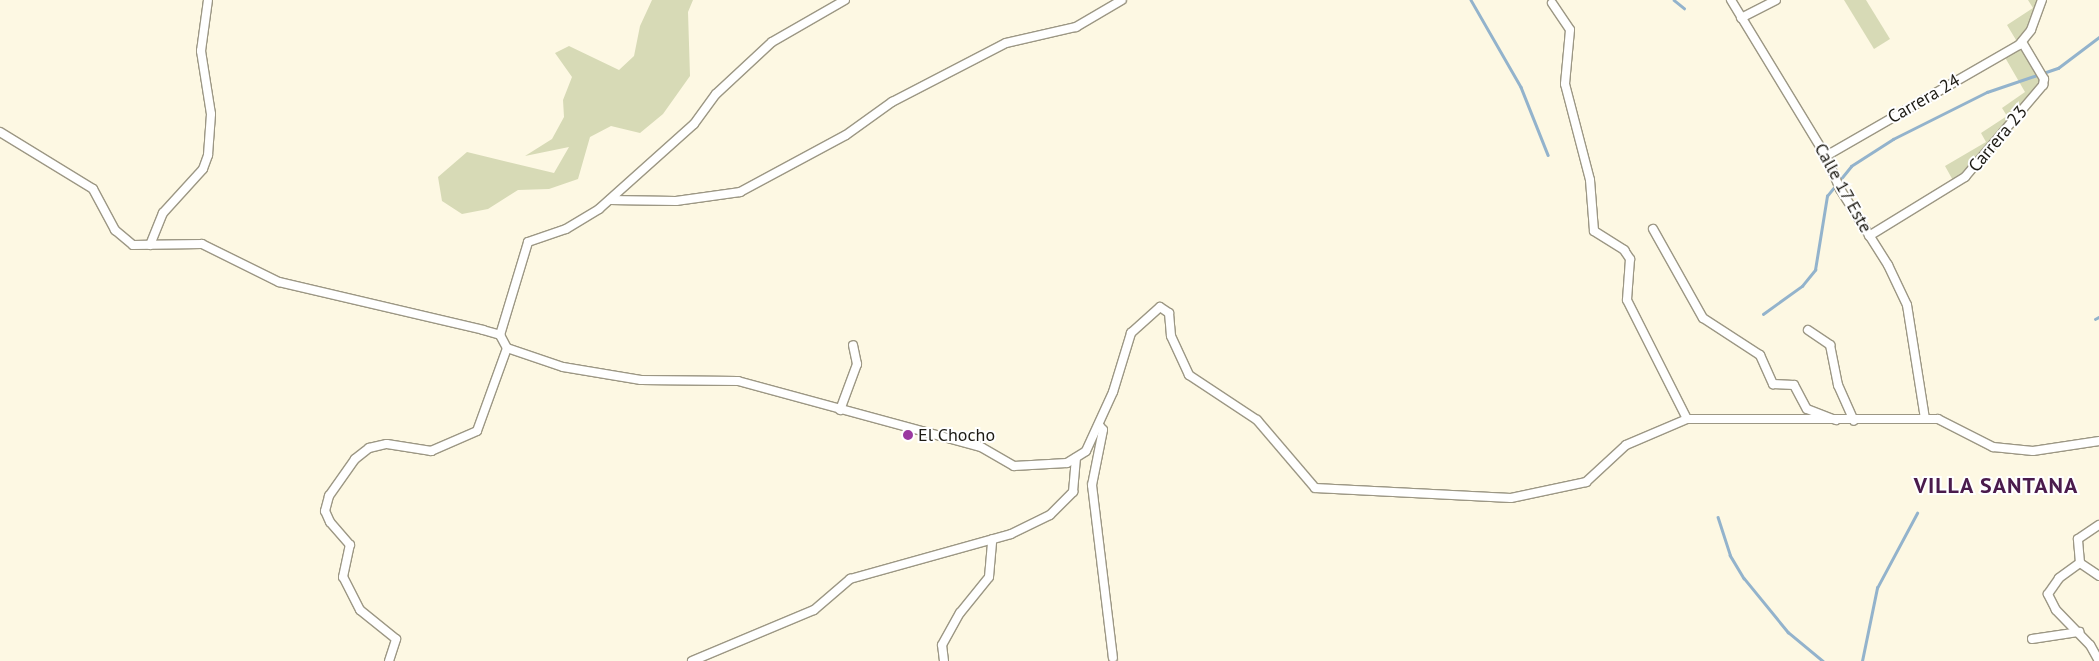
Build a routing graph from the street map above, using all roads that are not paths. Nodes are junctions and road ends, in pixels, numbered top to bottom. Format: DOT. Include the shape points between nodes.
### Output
graph roads {
  1 [pos="208,0"];
  2 [pos="845,0"];
  3 [pos="1122,0"];
  4 [pos="1731,0"];
  5 [pos="1776,0"];
  6 [pos="2042,0"];
  7 [pos="1552,3"];
  8 [pos="1742,18"];
  9 [pos="2022,42"];
  10 [pos="0,132"];
  11 [pos="1826,156"];
  12 [pos="610,200"];
  13 [pos="1654,229"];
  14 [pos="1870,236"];
  15 [pos="150,245"];
  16 [pos="1808,330"];
  17 [pos="500,335"];
  18 [pos="853,345"];
  19 [pos="507,348"];
  20 [pos="840,410"];
  21 [pos="1687,419"];
  22 [pos="1925,419"];
  23 [pos="1838,421"];
  24 [pos="1854,421"];
  25 [pos="1099,425"];
  26 [pos="2099,441"];
  27 [pos="1076,458"];
  28 [pos="2097,528"];
  29 [pos="992,539"];
  30 [pos="2080,563"];
  31 [pos="2099,576"];
  32 [pos="2079,632"];
  33 [pos="2032,639"];
  34 [pos="1113,658"];
  35 [pos="388,661"];
  36 [pos="692,661"];
  37 [pos="944,661"];
  38 [pos="2099,661"];
  1 -- 15 [label="street" via="201,51 211,114 208,154 203,169 164,213"];
  2 -- 12 [label="street" via="772,42 716,94 694,124"];
  3 -- 12 [label="street" via="1076,27 1006,43 892,102 846,135 740,192 676,201"];
  4 -- 8 [label="street, Calle 17 Este"];
  5 -- 8 [label="street"];
  6 -- 9 [label="street"];
  7 -- 21 [label="street" via="1570,30 1565,84 1590,180 1594,231 1624,250 1630,260 1627,300"];
  8 -- 11 [label="street, Calle 17 Este"];
  9 -- 11 [label="street, Carrera 24"];
  9 -- 14 [label="street, Carrera 23" via="2043,82 1965,177"];
  10 -- 15 [label="street" via="93,189 115,230 133,245"];
  11 -- 14 [label="street, Calle 17 Este" via="1840,189"];
  12 -- 17 [label="street" via="566,229 526,244"];
  13 -- 23 [label="street" via="1704,318 1760,356 1773,384 1794,385 1807,409"];
  14 -- 22 [label="street, Calle 17 Este" via="1907,306"];
  15 -- 17 [label="street" via="202,244 279,282"];
  16 -- 24 [label="street" via="1830,344 1838,385"];
  17 -- 19 [label="street"];
  18 -- 20 [label="street" via="857,364"];
  19 -- 20 [label="street" via="563,367 641,380 727,379"];
  19 -- 35 [label="street" via="477,431 431,451 387,444 370,448 355,458 329,496 325,511 350,545 343,576 360,610 396,639 396,649"];
  20 -- 27 [label="street" via="980,447 1014,466 1054,465"];
  21 -- 23 [label="street"];
  21 -- 25 [label="street" via="1626,445 1586,482 1510,498 1315,488 1257,420 1189,375 1171,336 1169,313 1160,307 1131,333"];
  22 -- 24 [label="street"];
  22 -- 26 [label="street" via="1950,422 1993,447 2033,451"];
  23 -- 24 [label="street"];
  25 -- 27 [label="street" via="1094,440"];
  25 -- 34 [label="street" via="1103,430 1092,484"];
  27 -- 29 [label="street" via="1073,492 1065,504"];
  28 -- 30 [label="street" via="2078,539"];
  29 -- 36 [label="street" via="850,579 814,610"];
  29 -- 37 [label="street" via="989,576 960,613 942,645"];
  30 -- 31 [label="street"];
  30 -- 32 [label="street" via="2059,578 2048,594 2056,610"];
  32 -- 33 [label="street"];
  32 -- 38 [label="street"];
}
